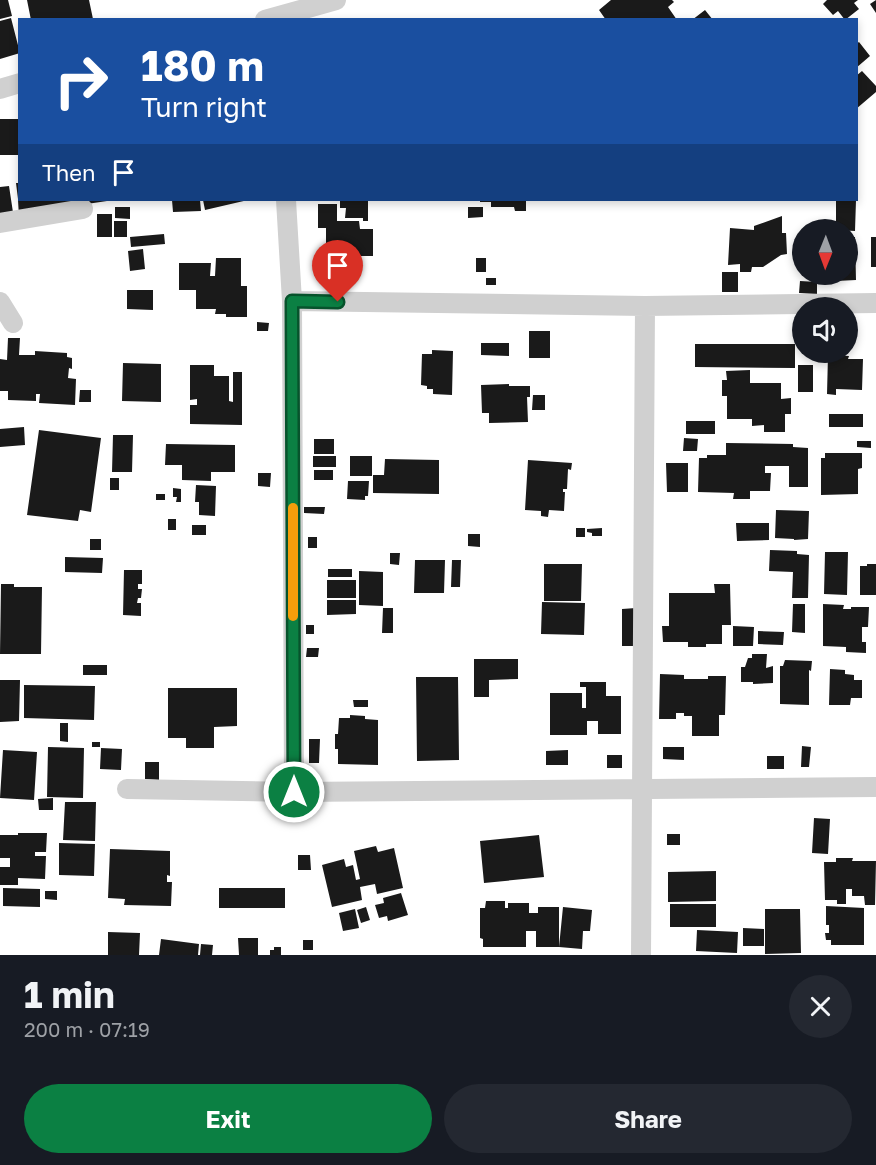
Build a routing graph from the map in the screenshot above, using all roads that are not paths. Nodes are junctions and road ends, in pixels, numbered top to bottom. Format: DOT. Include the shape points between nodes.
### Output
graph roads {
  1 [pos="336,0"];
  2 [pos="271,18"];
  3 [pos="18,84"];
  4 [pos="0,89"];
  5 [pos="286,201"];
  6 [pos="83,209"];
  7 [pos="0,223"];
  8 [pos="292,301"];
  9 [pos="0,302"];
  10 [pos="876,303"];
  11 [pos="645,306"];
  12 [pos="13,323"];
  13 [pos="876,787"];
  14 [pos="127,789"];
  15 [pos="641,789"];
  16 [pos="294,792"];
  17 [pos="641,955"];
  1 -- 2 [label="street"];
  3 -- 4 [label="street"];
  5 -- 8 [label="street"];
  6 -- 7 [label="street"];
  8 -- 11 [label="street"];
  8 -- 16 [label="street"];
  9 -- 12 [label="street"];
  10 -- 11 [label="street"];
  11 -- 15 [label="street"];
  13 -- 15 [label="street"];
  14 -- 16 [label="street"];
  15 -- 16 [label="street"];
  15 -- 17 [label="street"];
}
